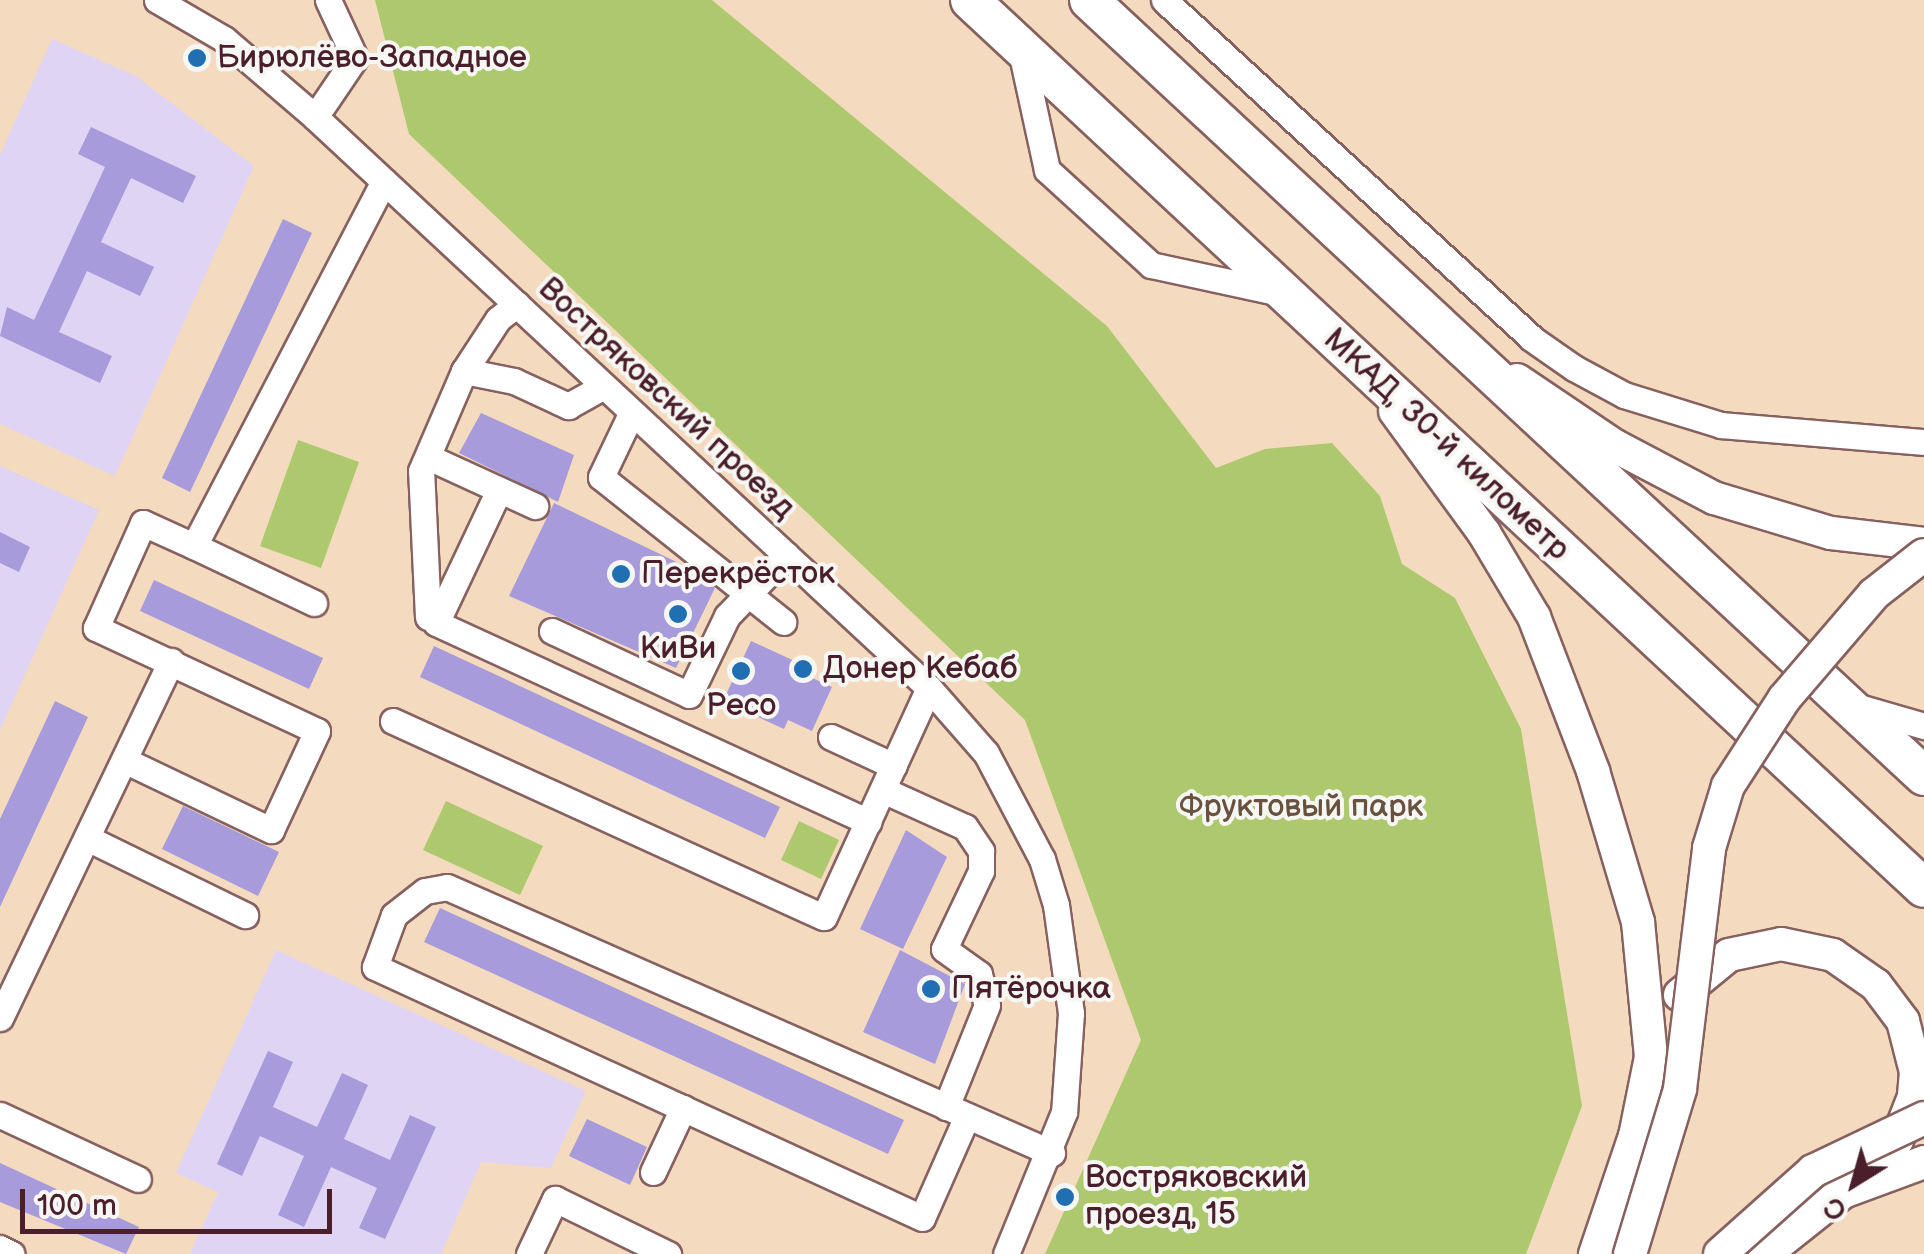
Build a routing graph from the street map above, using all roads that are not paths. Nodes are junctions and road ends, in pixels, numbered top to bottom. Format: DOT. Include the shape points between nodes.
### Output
graph roads {
  1 [pos="157,0"];
  2 [pos="328,0"];
  3 [pos="970,0"];
  4 [pos="1089,0"];
  5 [pos="1164,0"];
  6 [pos="1020,46"];
  7 [pos="315,117"];
  8 [pos="384,180"];
  9 [pos="1286,294"];
  10 [pos="517,304"];
  11 [pos="1427,314"];
  12 [pos="464,371"];
  13 [pos="1369,375"];
  14 [pos="604,386"];
  15 [pos="632,412"];
  16 [pos="1924,442"];
  17 [pos="428,456"];
  18 [pos="499,490"];
  19 [pos="535,506"];
  20 [pos="1924,544"];
  21 [pos="194,546"];
  22 [pos="1924,554"];
  23 [pos="786,555"];
  24 [pos="750,592"];
  25 [pos="314,603"];
  26 [pos="428,617"];
  27 [pos="783,622"];
  28 [pos="552,630"];
  29 [pos="171,662"];
  30 [pos="930,688"];
  31 [pos="1841,699"];
  32 [pos="393,721"];
  33 [pos="1924,726"];
  34 [pos="832,737"];
  35 [pos="124,760"];
  36 [pos="894,766"];
  37 [pos="1924,776"];
  38 [pos="882,790"];
  39 [pos="868,822"];
  40 [pos="87,838"];
  41 [pos="1924,888"];
  42 [pos="245,915"];
  43 [pos="0,1018"];
  44 [pos="1651,1057"];
  45 [pos="683,1108"];
  46 [pos="957,1112"];
  47 [pos="0,1115"];
  48 [pos="1924,1118"];
  49 [pos="1052,1154"];
  50 [pos="1924,1162"];
  51 [pos="653,1172"];
  52 [pos="138,1179"];
  53 [pos="1859,1184"];
  54 [pos="0,1248"];
  55 [pos="12,1254"];
  56 [pos="529,1254"];
  57 [pos="668,1254"];
  58 [pos="1006,1254"];
  59 [pos="1595,1254"];
  60 [pos="1630,1254"];
  61 [pos="1720,1254"];
  62 [pos="1765,1254"];
  1 -- 7 [label="street, Востряковский проезд" via="224,39"];
  2 -- 7 [label="street" via="355,58"];
  3 -- 6 [label="highway, МКАД, 30-й километр"];
  4 -- 11 [label="highway"];
  5 -- 16 [label="street" via="1531,338 1574,368 1624,396 1721,425"];
  6 -- 9 [label="highway, МКАД, 30-й километр"];
  6 -- 9 [label="street" via="1048,170 1151,265"];
  7 -- 8 [label="street, Востряковский проезд"];
  8 -- 10 [label="street, Востряковский проезд"];
  8 -- 21 [label="street"];
  9 -- 13 [label="highway, МКАД, 30-й километр"];
  10 -- 12 [label="street" via="498,319"];
  10 -- 14 [label="street, Востряковский проезд"];
  11 -- 20 [label="main road" via="1615,446 1714,498 1832,533"];
  11 -- 31 [label="highway"];
  12 -- 14 [label="street" via="514,382 568,406"];
  12 -- 17 [label="street"];
  13 -- 41 [label="highway, МКАД, 30-й километр"];
  13 -- 44 [label="main road" via="1484,533 1534,618 1593,771 1638,922"];
  14 -- 15 [label="street, Востряковский проезд"];
  15 -- 23 [label="street, Востряковский проезд"];
  15 -- 24 [label="street" via="601,477"];
  17 -- 18 [label="street"];
  17 -- 26 [label="street" via="421,472"];
  18 -- 19 [label="street"];
  18 -- 39 [label="street" via="436,623"];
  21 -- 25 [label="street"];
  21 -- 29 [label="street" via="143,523 96,628"];
  22 -- 60 [label="main road, bridge" via="1874,594 1784,699 1728,786 1709,848 1680,1089"];
  23 -- 24 [label="street"];
  23 -- 30 [label="street, Востряковский проезд"];
  24 -- 27 [label="street"];
  24 -- 28 [label="street" via="727,616 689,695"];
  29 -- 35 [label="street"];
  29 -- 35 [label="street" via="318,731 271,830"];
  30 -- 36 [label="street"];
  30 -- 49 [label="street, Востряковский проезд" via="978,742 1009,792 1056,905 1071,1013 1064,1112"];
  31 -- 33 [label="street"];
  31 -- 37 [label="highway"];
  32 -- 39 [label="street" via="824,918"];
  34 -- 36 [label="street"];
  35 -- 40 [label="street"];
  36 -- 38 [label="street"];
  38 -- 39 [label="street"];
  38 -- 46 [label="street" via="964,827 981,851 981,872 944,948 979,974 986,1005"];
  40 -- 42 [label="street"];
  40 -- 43 [label="street"];
  44 -- 53 [label="main road" via="1672,1006 1729,954 1781,944 1832,955 1856,968 1902,1022 1916,1072 1906,1124"];
  44 -- 59 [label="main road" via="1635,1136"];
  45 -- 46 [label="street" via="922,1218"];
  45 -- 46 [label="street" via="375,967 394,915 425,891 446,887"];
  45 -- 51 [label="street"];
  46 -- 49 [label="street"];
  47 -- 52 [label="street"];
  48 -- 61 [label="main road, bridge" via="1812,1171"];
  49 -- 58 [label="street, Востряковский проезд"];
  50 -- 53 [label="main road"];
  53 -- 62 [label="main road"];
  54 -- 55 [label="street"];
  56 -- 57 [label="street" via="554,1199"];
}
